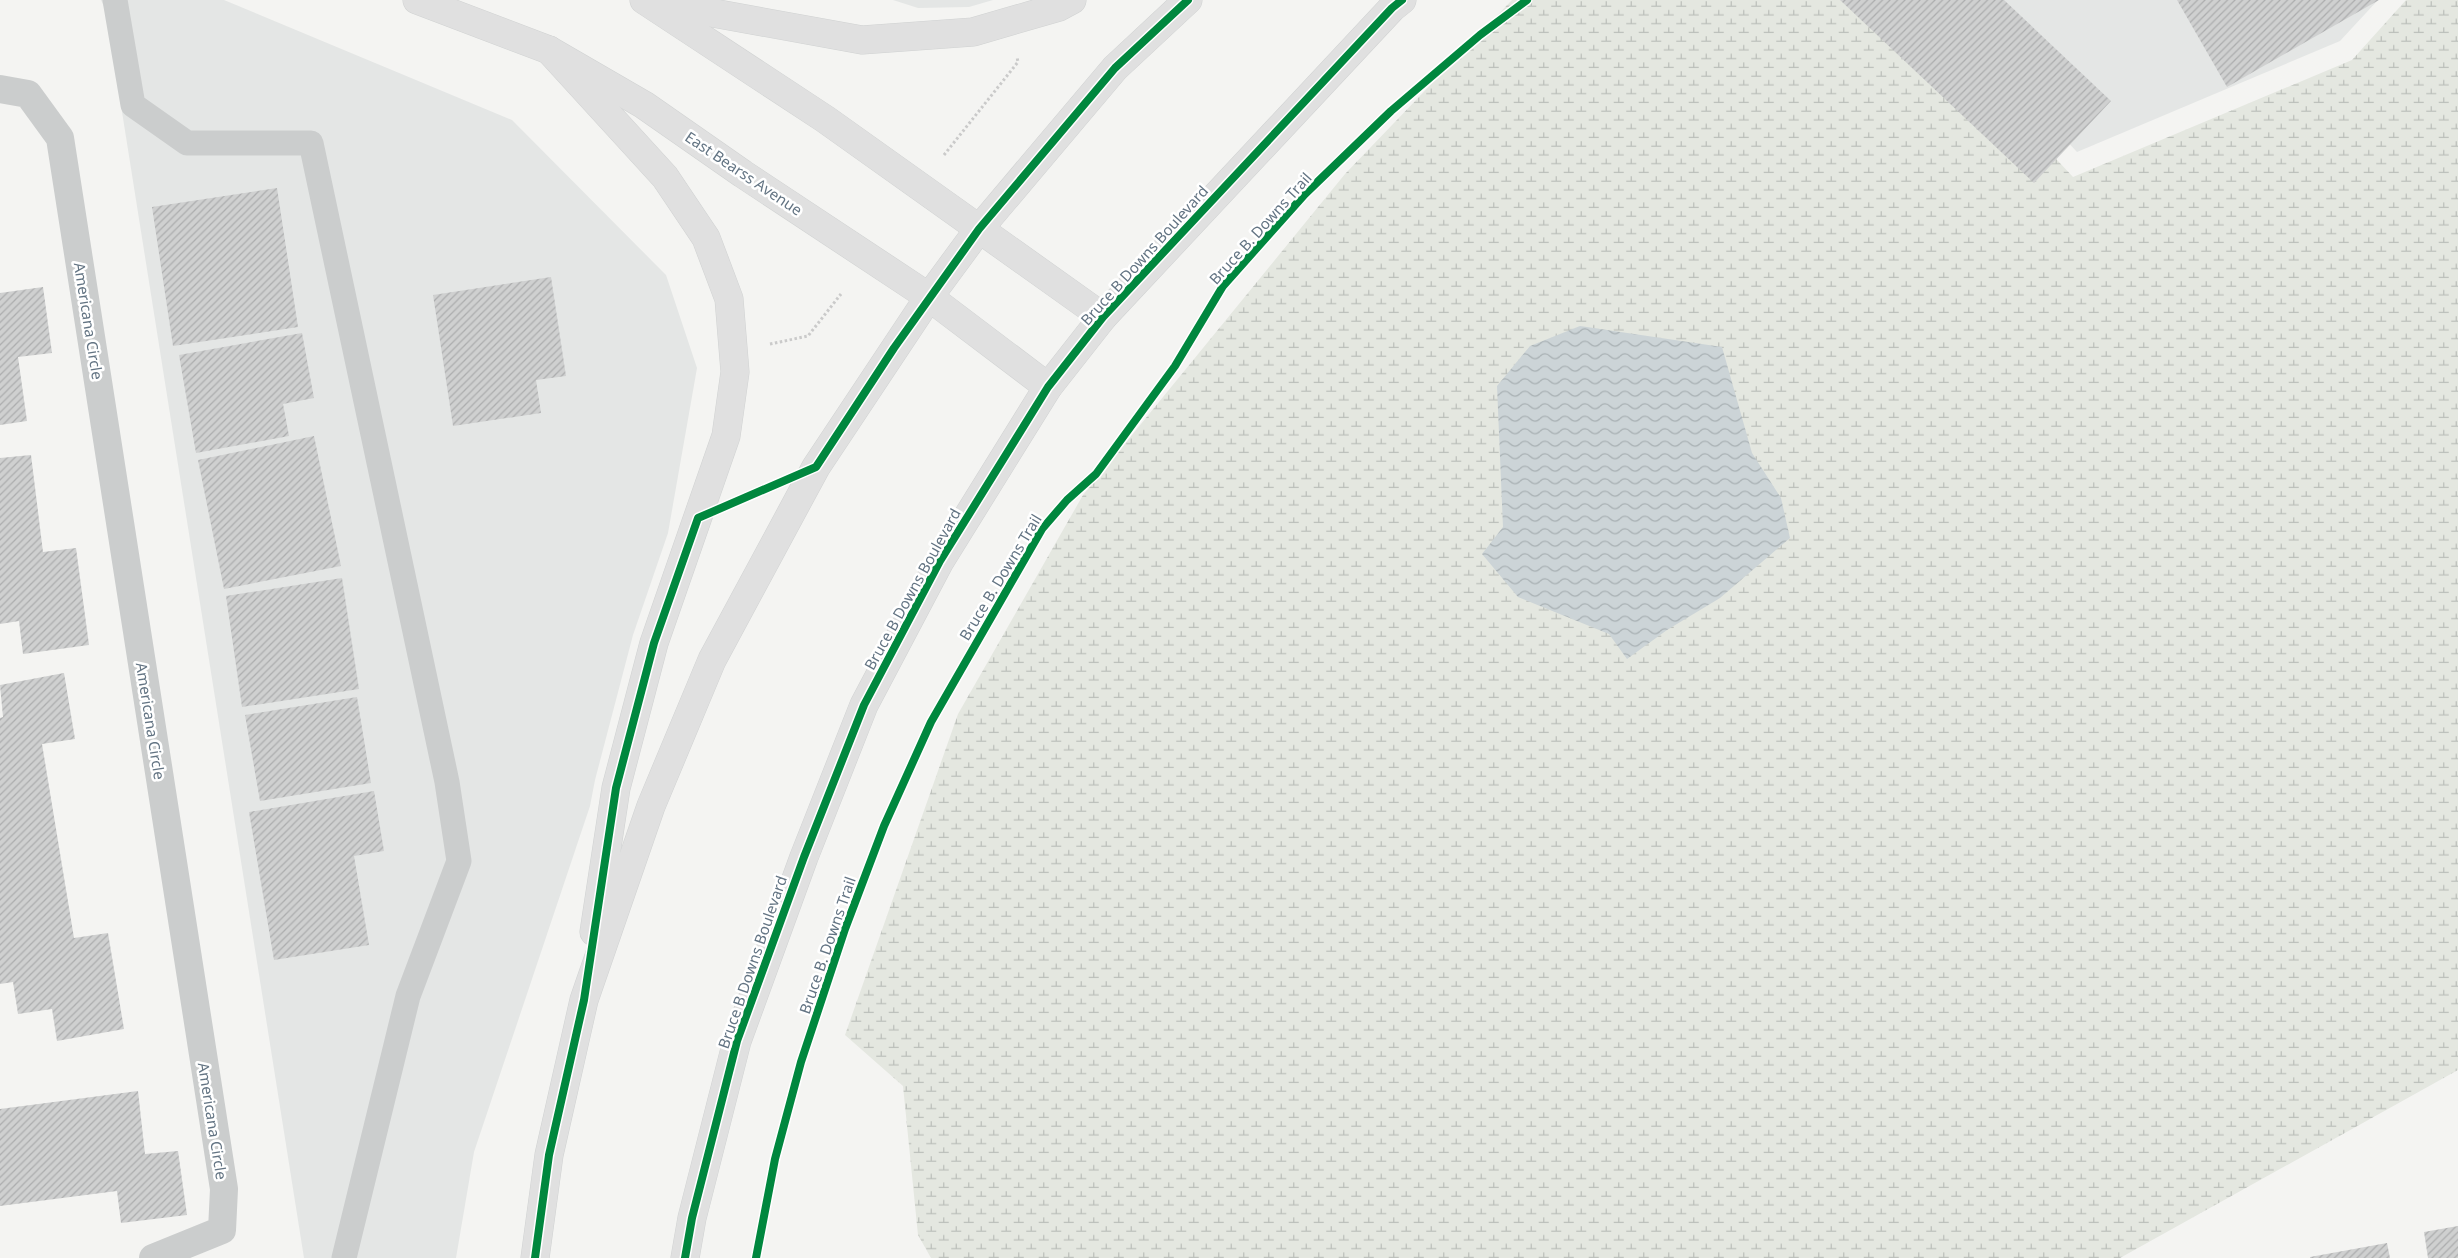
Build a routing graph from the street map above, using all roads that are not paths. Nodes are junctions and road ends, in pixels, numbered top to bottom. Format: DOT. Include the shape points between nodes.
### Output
graph roads {
  1 [pos="115,0"];
  2 [pos="417,0"];
  3 [pos="1072,0"];
  4 [pos="1188,0"];
  5 [pos="1402,0"];
  6 [pos="645,1"];
  7 [pos="549,50"];
  8 [pos="0,89"];
  9 [pos="979,229"];
  10 [pos="929,297"];
  11 [pos="1103,317"];
  12 [pos="1048,387"];
  13 [pos="584,1000"];
  14 [pos="153,1258"];
  15 [pos="344,1258"];
  16 [pos="536,1258"];
  17 [pos="685,1258"];
  1 -- 15 [label="lane" via="133,105 187,143 311,143 447,782 459,861 408,996"];
  2 -- 7 [label="main road, East Bearss Avenue"];
  3 -- 6 [label="main road" via="1059,8 973,32 862,40"];
  4 -- 9 [label="main road" via="1114,68"];
  5 -- 11 [label="main road, Bruce B Downs Boulevard"];
  6 -- 9 [label="main road" via="825,119"];
  7 -- 10 [label="main road, East Bearss Avenue" via="644,105"];
  7 -- 13 [label="main road" via="665,177 706,238 729,299 735,372 726,436 654,643 616,788"];
  8 -- 14 [label="street, Americana Circle" via="28,94 60,138 224,1189 222,1230"];
  9 -- 10 [label="main road"];
  9 -- 11 [label="main road"];
  10 -- 12 [label="main road, East Bearss Avenue"];
  10 -- 13 [label="main road" via="816,467 712,660 652,806"];
  11 -- 12 [label="main road, Bruce B Downs Boulevard"];
  12 -- 17 [label="main road, Bruce B Downs Boulevard" via="940,561 864,705 737,1041 692,1218"];
  13 -- 16 [label="main road" via="549,1155"];
}
